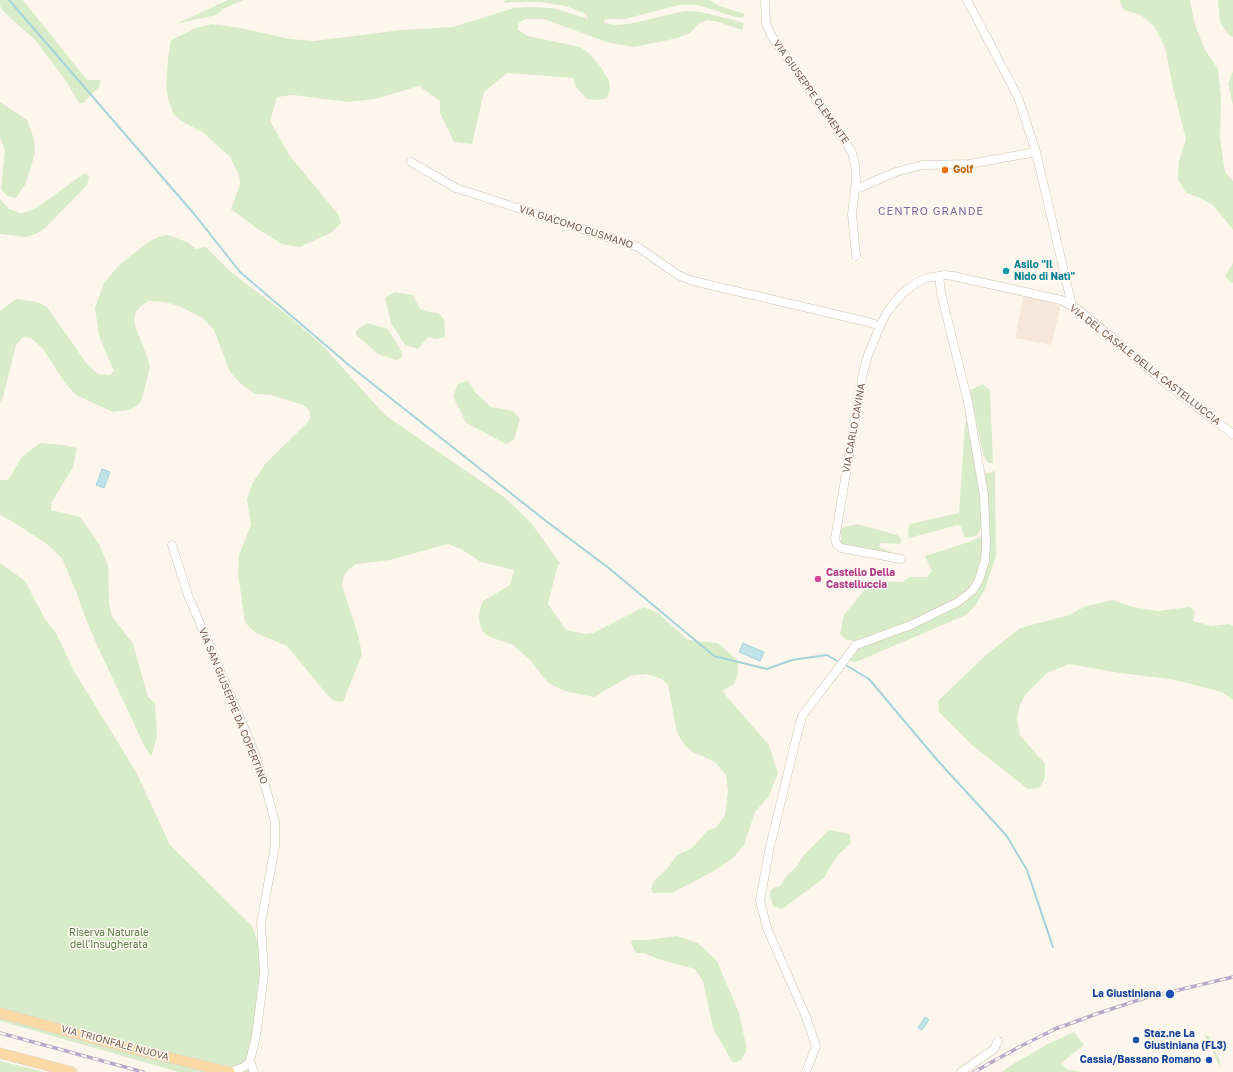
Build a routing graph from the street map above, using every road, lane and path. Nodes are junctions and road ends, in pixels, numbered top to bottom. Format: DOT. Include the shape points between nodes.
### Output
graph roads {
  1 [pos="765,0"];
  2 [pos="967,0"];
  3 [pos="1036,152"];
  4 [pos="410,162"];
  5 [pos="856,189"];
  6 [pos="856,256"];
  7 [pos="939,276"];
  8 [pos="1072,306"];
  9 [pos="880,326"];
  10 [pos="1233,434"];
  11 [pos="172,545"];
  12 [pos="901,559"];
  13 [pos="0,1013"];
  14 [pos="998,1040"];
  15 [pos="0,1053"];
  16 [pos="250,1061"];
  17 [pos="72,1072"];
  18 [pos="230,1072"];
  19 [pos="254,1072"];
  20 [pos="806,1072"];
  21 [pos="961,1072"];
  1 -- 5 [label="street, VIA GIUSEPPE CLEMENTE" via="766,23 771,35 849,147 854,164"];
  2 -- 3 [label="street" via="1018,98"];
  3 -- 5 [label="street" via="969,164 922,165 896,172"];
  3 -- 8 [label="street"];
  4 -- 9 [label="street, VIA GIACOMO CUSMANO" via="456,188 638,247 678,275 693,281"];
  5 -- 6 [label="street, VIA GIUSEPPE CLEMENTE" via="852,214"];
  7 -- 8 [label="street, VIA DEL CASALE DELLA CASTELLUCCIA" via="953,276 1061,300"];
  7 -- 9 [label="street, VIA CARLO CAVINA" via="916,283 904,292 886,314"];
  7 -- 20 [label="street" via="968,402 984,495 985,560 973,590 958,602 911,625 856,645 802,716 769,851 760,901 767,928 816,1046"];
  8 -- 10 [label="street, VIA DEL CASALE DELLA CASTELLUCCIA" via="1169,386"];
  9 -- 12 [label="street, VIA CARLO CAVINA" via="863,373 835,541 841,548"];
  11 -- 16 [label="street, VIA SAN GIUSEPPE DA COPERTINO" via="188,595 253,749 274,822 274,852 261,923 264,974"];
  13 -- 18 [label="main road, VIA TRIONFALE NUOVA"];
  14 -- 21 [label="street" via="994,1049"];
  15 -- 17 [label="main road"];
  16 -- 18 [label="street" via="244,1067"];
  16 -- 19 [label="street"];
}
